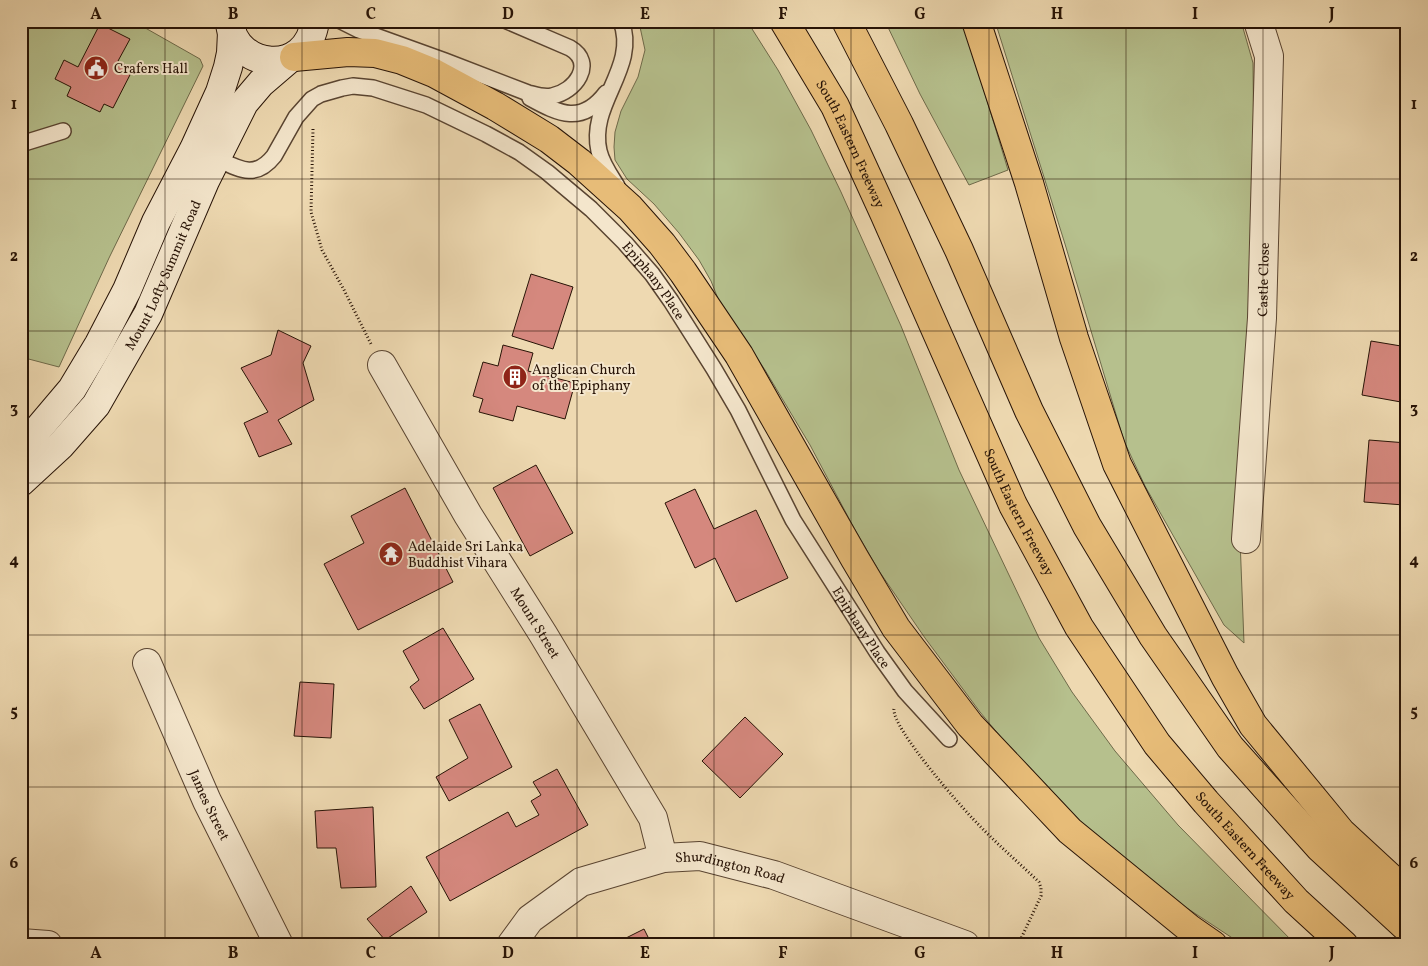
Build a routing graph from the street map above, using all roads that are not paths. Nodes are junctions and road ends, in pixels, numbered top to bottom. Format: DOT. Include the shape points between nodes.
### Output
graph roads {
  1 [pos="315,21"];
  2 [pos="342,21"];
  3 [pos="507,21"];
  4 [pos="621,21"];
  5 [pos="784,21"];
  6 [pos="846,21"];
  7 [pos="976,21"];
  8 [pos="1258,21"];
  9 [pos="228,25"];
  10 [pos="291,58"];
  11 [pos="499,82"];
  12 [pos="612,86"];
  13 [pos="63,131"];
  14 [pos="21,144"];
  15 [pos="205,153"];
  16 [pos="630,208"];
  17 [pos="382,365"];
  18 [pos="21,447"];
  19 [pos="21,482"];
  20 [pos="1246,539"];
  21 [pos="147,663"];
  22 [pos="949,739"];
  23 [pos="663,858"];
  24 [pos="1407,893"];
  25 [pos="1407,928"];
  26 [pos="21,943"];
  27 [pos="48,945"];
  28 [pos="278,945"];
  29 [pos="511,945"];
  30 [pos="965,945"];
  31 [pos="1213,945"];
  32 [pos="1344,945"];
  1 -- 10 [label="street, Mount Lofty Summit Road" via="308,44"];
  2 -- 11 [label="lane"];
  3 -- 11 [label="lane" via="574,50 579,55 581,69 574,85 554,96 540,96"];
  4 -- 12 [label="lane" via="625,45"];
  5 -- 32 [label="highway, South Eastern Freeway" via="836,106 1013,505 1080,627 1163,752 1296,901"];
  6 -- 25 [label="highway" via="959,250 1029,411 1087,526 1152,636 1230,746 1320,848"];
  7 -- 24 [label="highway" via="1029,183 1074,338 1117,464 1225,676 1254,725 1341,832"];
  8 -- 20 [label="street, Castle Close" via="1269,56 1262,318"];
  9 -- 10 [label="street" via="240,45 256,57 271,61"];
  9 -- 15 [label="street, Mount Lofty Summit Road" via="231,53"];
  10 -- 15 [label="street, Mount Lofty Summit Road" via="261,83"];
  10 -- 16 [label="highway" via="348,52 375,53 434,73 549,139 580,162"];
  11 -- 12 [label="lane" via="566,114 592,108"];
  12 -- 16 [label="lane" via="599,120 598,143 602,160"];
  13 -- 14 [label="lane"];
  15 -- 18 [label="street, Mount Lofty Summit Road" via="156,222 127,290 86,368 72,389"];
  15 -- 19 [label="street, Mount Lofty Summit Road" via="201,190 148,314 96,405 60,446"];
  15 -- 22 [label="lane, Epiphany Place" via="235,168 260,169 274,156 296,117 312,99 330,90 353,86 373,88 441,112 519,152 547,172 591,209 652,274 714,368 793,520 877,652 905,690"];
  16 -- 31 [label="highway" via="683,272 739,355 896,628 970,725 1070,831"];
  17 -- 23 [label="street, Mount Street" via="468,515 653,818"];
  21 -- 28 [label="street, James Street" via="206,801"];
  23 -- 29 [label="street, Shurdington Road" via="581,882 530,918"];
  23 -- 30 [label="street, Shurdington Road" via="700,856 774,875"];
  26 -- 27 [label="street"];
}
